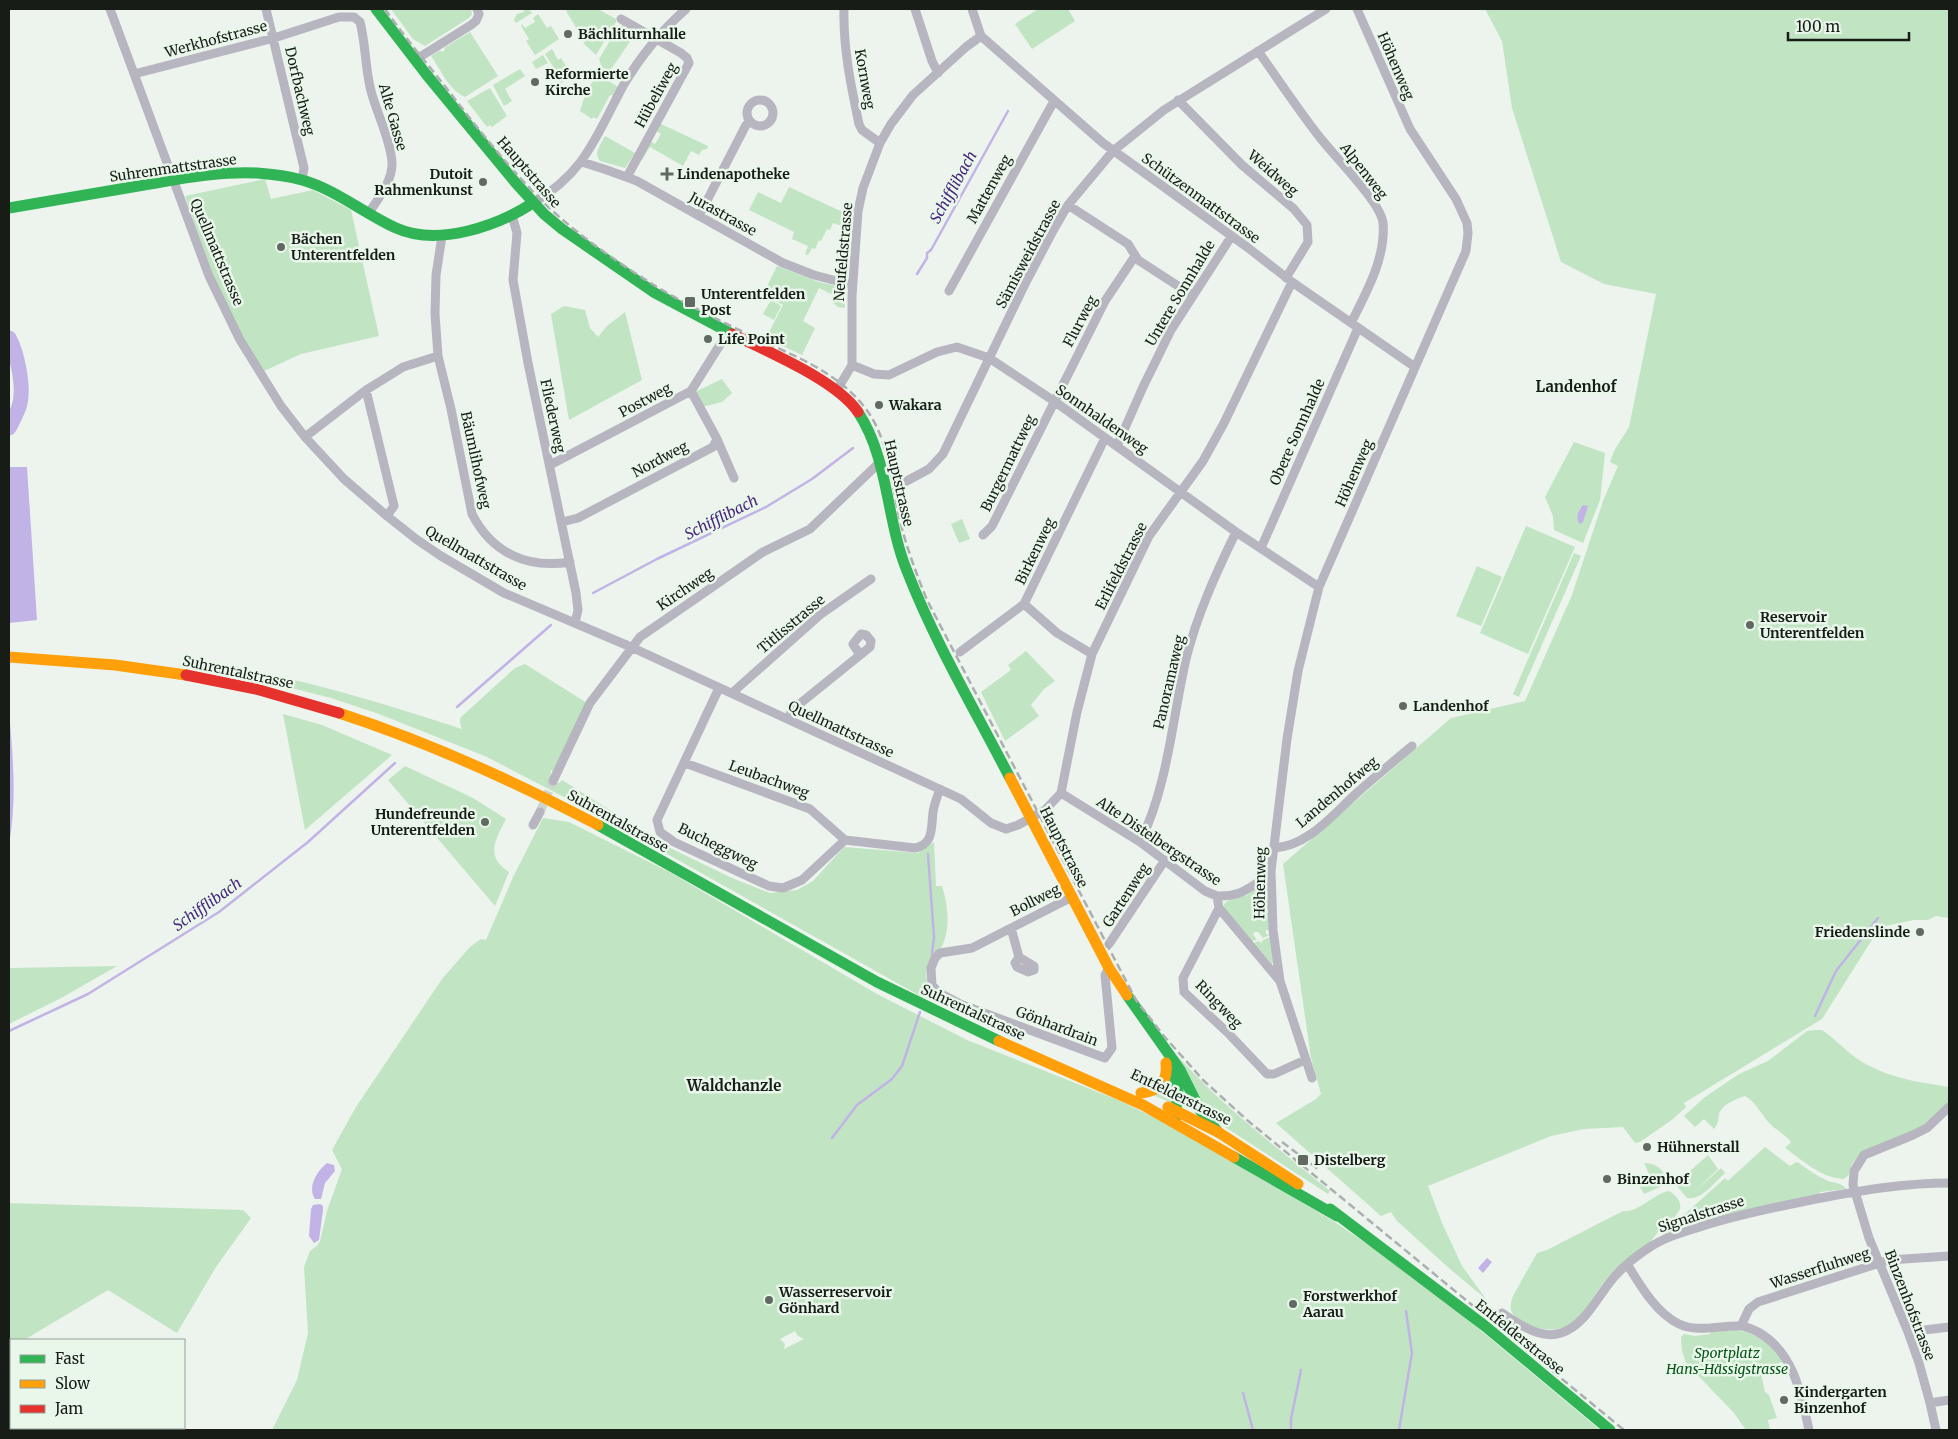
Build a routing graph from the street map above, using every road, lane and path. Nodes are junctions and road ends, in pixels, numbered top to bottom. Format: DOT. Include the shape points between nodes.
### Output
graph roads {
  1 [pos="110,9"];
  2 [pos="266,9"];
  3 [pos="376,9"];
  4 [pos="477,9"];
  5 [pos="686,9"];
  6 [pos="844,9"];
  7 [pos="915,9"];
  8 [pos="972,9"];
  9 [pos="1326,9"];
  10 [pos="1357,9"];
  11 [pos="621,19"];
  12 [pos="360,22"];
  13 [pos="981,36"];
  14 [pos="274,38"];
  15 [pos="656,38"];
  16 [pos="1258,51"];
  17 [pos="415,60"];
  18 [pos="938,73"];
  19 [pos="134,74"];
  20 [pos="1178,100"];
  21 [pos="1054,101"];
  22 [pos="750,122"];
  23 [pos="880,143"];
  24 [pos="1113,151"];
  25 [pos="582,162"];
  26 [pos="627,177"];
  27 [pos="173,180"];
  28 [pos="302,180"];
  29 [pos="533,203"];
  30 [pos="1068,205"];
  31 [pos="14,207"];
  32 [pos="368,214"];
  33 [pos="512,215"];
  34 [pos="699,216"];
  35 [pos="442,236"];
  36 [pos="1231,237"];
  37 [pos="1135,256"];
  38 [pos="1289,280"];
  39 [pos="852,285"];
  40 [pos="949,291"];
  41 [pos="1192,296"];
  42 [pos="1354,325"];
  43 [pos="728,332"];
  44 [pos="438,356"];
  45 [pos="989,358"];
  46 [pos="852,365"];
  47 [pos="1415,367"];
  48 [pos="366,390"];
  49 [pos="837,390"];
  50 [pos="691,391"];
  51 [pos="1054,401"];
  52 [pos="305,437"];
  53 [pos="717,438"];
  54 [pos="1105,438"];
  55 [pos="1117,446"];
  56 [pos="880,463"];
  57 [pos="550,465"];
  58 [pos="734,478"];
  59 [pos="902,484"];
  60 [pos="1181,491"];
  61 [pos="386,516"];
  62 [pos="562,522"];
  63 [pos="1236,532"];
  64 [pos="983,535"];
  65 [pos="1261,548"];
  66 [pos="570,562"];
  67 [pos="871,579"];
  68 [pos="1318,587"];
  69 [pos="1024,604"];
  70 [pos="575,623"];
  71 [pos="631,647"];
  72 [pos="960,652"];
  73 [pos="1092,654"];
  74 [pos="860,655"];
  75 [pos="9,657"];
  76 [pos="719,688"];
  77 [pos="732,693"];
  78 [pos="788,719"];
  79 [pos="1412,746"];
  80 [pos="685,763"];
  81 [pos="553,781"];
  82 [pos="940,789"];
  83 [pos="1061,793"];
  84 [pos="540,812"];
  85 [pos="1031,817"];
  86 [pos="533,825"];
  87 [pos="845,840"];
  88 [pos="1140,842"];
  89 [pos="1274,848"];
  90 [pos="1165,860"];
  91 [pos="1271,876"];
  92 [pos="1217,896"];
  93 [pos="1072,897"];
  94 [pos="1219,908"];
  95 [pos="1011,928"];
  96 [pos="1109,944"];
  97 [pos="1019,957"];
  98 [pos="931,968"];
  99 [pos="1110,968"];
  100 [pos="1280,981"];
  101 [pos="994,1038"];
  102 [pos="1162,1047"];
  103 [pos="1305,1060"];
  104 [pos="1312,1078"];
  105 [pos="1190,1091"];
  106 [pos="1141,1094"];
  107 [pos="1949,1107"];
  108 [pos="1178,1116"];
  109 [pos="1218,1132"];
  110 [pos="1949,1182"];
  111 [pos="1855,1191"];
  112 [pos="1337,1216"];
  113 [pos="1949,1256"];
  114 [pos="1879,1262"];
  115 [pos="1627,1264"];
  116 [pos="1502,1313"];
  117 [pos="1741,1326"];
  118 [pos="1949,1327"];
  119 [pos="1908,1332"];
  120 [pos="1949,1400"];
  121 [pos="1930,1403"];
  122 [pos="1610,1430"];
  123 [pos="1809,1430"];
  124 [pos="1936,1430"];
  1 -- 19 [label="street, Quellmattstrasse"];
  2 -- 14 [label="street, Dorfbachweg"];
  3 -- 17 [label="main road, Hauptstrasse"];
  4 -- 17 [label="street" via="476,21 471,26"];
  5 -- 15 [label="street"];
  6 -- 23 [label="street, Kornweg" via="846,49 859,124 865,133"];
  7 -- 18 [label="street"];
  8 -- 13 [label="street"];
  9 -- 16 [label="street, Sämisweidstrasse"];
  10 -- 47 [label="street, Höhenweg" via="1410,129 1456,199 1467,223 1466,251"];
  11 -- 15 [label="street"];
  12 -- 14 [label="street, Werkhofstrasse" via="354,17 339,18"];
  12 -- 32 [label="street, Alte Gasse" via="371,92 392,162 383,191"];
  13 -- 18 [label="street, Neufeldstrasse"];
  13 -- 21 [label="street, Schützenmattstrasse"];
  14 -- 19 [label="street, Werkhofstrasse"];
  14 -- 28 [label="street, Dorfbachweg" via="304,168"];
  15 -- 25 [label="street" via="624,84"];
  15 -- 26 [label="street, Hübeliweg" via="681,53 689,63"];
  16 -- 20 [label="street, Sämisweidstrasse"];
  16 -- 42 [label="street, Alpenweg" via="1318,135 1376,205 1383,221 1380,259"];
  17 -- 29 [label="main road, Hauptstrasse"];
  18 -- 23 [label="street, Neufeldstrasse" via="913,95"];
  19 -- 27 [label="street, Quellmattstrasse"];
  20 -- 24 [label="street, Sämisweidstrasse"];
  20 -- 38 [label="street, Weidweg" via="1242,166 1294,209 1307,225 1308,242"];
  21 -- 24 [label="street, Schützenmattstrasse"];
  21 -- 40 [label="street, Mattenweg"];
  22 -- 34 [label="street"];
  23 -- 39 [label="street, Neufeldstrasse" via="858,211"];
  24 -- 30 [label="street, Sämisweidstrasse"];
  24 -- 36 [label="street, Schützenmattstrasse"];
  25 -- 26 [label="street, Jurastrasse"];
  25 -- 29 [label="street" via="568,177"];
  26 -- 34 [label="street, Jurastrasse"];
  27 -- 28 [label="main road, Suhrenmattstrasse" via="257,173"];
  27 -- 31 [label="main road, Suhrenmattstrasse"];
  27 -- 52 [label="street, Quellmattstrasse" via="208,276 240,340 281,406"];
  28 -- 32 [label="main road, Suhrenmattstrasse"];
  29 -- 33 [label="main road, Suhrenmattstrasse"];
  29 -- 43 [label="main road, Hauptstrasse" via="562,229 618,269"];
  30 -- 37 [label="street" via="1128,244"];
  30 -- 45 [label="street, Sämisweidstrasse"];
  32 -- 35 [label="main road, Suhrenmattstrasse" via="405,232"];
  33 -- 35 [label="main road, Suhrenmattstrasse" via="478,228"];
  33 -- 57 [label="street, Fliederweg" via="517,234 513,280"];
  34 -- 39 [label="street, Jurastrasse" via="783,263"];
  35 -- 44 [label="street, Bäumlihofweg" via="436,275"];
  36 -- 38 [label="street, Schützenmattstrasse"];
  36 -- 41 [label="street, Untere Sonnhalde"];
  37 -- 41 [label="street"];
  37 -- 51 [label="street, Flurweg" via="1104,301"];
  38 -- 42 [label="street, Schützenmattstrasse"];
  38 -- 60 [label="street, Erlifeldstrasse" via="1224,423 1203,461"];
  39 -- 46 [label="street, Neufeldstrasse"];
  41 -- 55 [label="street, Untere Sonnhalde" via="1171,330"];
  42 -- 47 [label="street, Schützenmattstrasse"];
  42 -- 65 [label="street, Obere Sonnhalde"];
  43 -- 49 [label="main road, Hauptstrasse"];
  43 -- 50 [label="street, Postweg"];
  44 -- 48 [label="street" via="403,367"];
  44 -- 66 [label="street, Bäumlihofweg" via="472,514 479,528 512,556 534,563"];
  45 -- 46 [label="street, Sonnhaldenweg" via="957,347 936,352 889,375 874,374"];
  45 -- 51 [label="street, Sonnhaldenweg"];
  45 -- 59 [label="street, Sämisweidstrasse" via="940,458 921,475"];
  46 -- 49 [label="street"];
  47 -- 68 [label="street, Höhenweg"];
  48 -- 52 [label="street"];
  48 -- 61 [label="street" via="394,506"];
  49 -- 56 [label="main road, Hauptstrasse" via="866,424"];
  50 -- 53 [label="street"];
  50 -- 57 [label="street, Postweg"];
  51 -- 54 [label="street, Sonnhaldenweg"];
  51 -- 64 [label="street, Burgermattweg" via="992,526"];
  52 -- 61 [label="street, Quellmattstrasse" via="344,479"];
  53 -- 58 [label="street"];
  53 -- 62 [label="street, Nordweg" via="713,447 578,518"];
  54 -- 55 [label="street, Sonnhaldenweg"];
  54 -- 69 [label="street, Birkenweg"];
  55 -- 60 [label="street, Sonnhaldenweg"];
  56 -- 71 [label="street, Kirchweg" via="810,529 763,552 640,637"];
  56 -- 85 [label="main road, Hauptstrasse" via="906,570 929,622"];
  57 -- 62 [label="street, Fliederweg"];
  60 -- 63 [label="street, Sonnhaldenweg"];
  60 -- 73 [label="street, Erlifeldstrasse" via="1149,536"];
  61 -- 70 [label="street, Quellmattstrasse" via="441,556 504,593"];
  62 -- 66 [label="street, Fliederweg"];
  63 -- 65 [label="street, Sonnhaldenweg"];
  63 -- 88 [label="street, Panoramaweg" via="1197,621 1186,658 1158,800"];
  65 -- 68 [label="street, Sonnhaldenweg"];
  66 -- 70 [label="street, Fliederweg" via="578,610"];
  67 -- 77 [label="street, Titlisstrasse" via="821,614"];
  68 -- 89 [label="street, Höhenweg" via="1305,635 1289,724"];
  69 -- 72 [label="street, Birkenweg"];
  69 -- 73 [label="street" via="1057,633"];
  70 -- 71 [label="street, Quellmattstrasse"];
  71 -- 76 [label="street, Quellmattstrasse"];
  71 -- 81 [label="street, Kirchweg" via="590,704"];
  73 -- 83 [label="street, Erlifeldstrasse"];
  74 -- 78 [label="street" via="792,710"];
  75 -- 101 [label="main road, Suhrentalstrasse" via="139,667 234,684 289,698 407,737 469,762 564,808 856,971"];
  76 -- 77 [label="street, Quellmattstrasse"];
  76 -- 80 [label="street, Bucheggweg"];
  77 -- 78 [label="street, Quellmattstrasse"];
  78 -- 82 [label="street, Quellmattstrasse"];
  79 -- 89 [label="street, Landenhofweg" via="1315,831 1289,846"];
  80 -- 87 [label="street, Leubachweg" via="810,809"];
  80 -- 87 [label="street, Bucheggweg" via="657,820 660,832 674,842 768,886 783,888 802,880"];
  82 -- 85 [label="street, Quellmattstrasse" via="1006,829"];
  82 -- 87 [label="street" via="931,836 925,845 915,848"];
  83 -- 85 [label="street" via="1045,810"];
  83 -- 88 [label="street, Alte Distelbergstrasse"];
  84 -- 86 [label="street"];
  85 -- 93 [label="main road, Hauptstrasse"];
  88 -- 90 [label="street, Alte Distelbergstrasse"];
  89 -- 91 [label="street, Höhenweg"];
  90 -- 92 [label="street, Alte Distelbergstrasse" via="1205,891"];
  90 -- 96 [label="street, Gartenweg"];
  91 -- 92 [label="street" via="1245,892"];
  91 -- 100 [label="street, Höhenweg" via="1273,930"];
  92 -- 94 [label="street, Alte Distelbergstrasse"];
  93 -- 95 [label="street, Bollweg"];
  93 -- 99 [label="main road, Hauptstrasse"];
  94 -- 100 [label="street, Alte Distelbergstrasse"];
  94 -- 103 [label="street, Ringweg" via="1183,978 1184,992 1267,1074"];
  95 -- 97 [label="street, Bollweg"];
  95 -- 98 [label="street, Bollweg" via="972,948 940,953"];
  98 -- 99 [label="street, Gönhardrain" via="932,985 948,999 1106,1058 1112,1048 1105,975"];
  99 -- 102 [label="main road, Hauptstrasse"];
  100 -- 103 [label="street, Alte Distelbergstrasse"];
  101 -- 106 [label="main road, Entfelderstrasse" via="1043,1053"];
  101 -- 108 [label="main road, Suhrentalstrasse"];
  102 -- 105 [label="main road" via="1180,1070"];
  102 -- 106 [label="main road" via="1167,1077 1162,1087"];
  102 -- 108 [label="main road" via="1178,1086"];
  103 -- 104 [label="street, Alte Distelbergstrasse"];
  105 -- 108 [label="main road" via="1188,1106"];
  105 -- 109 [label="main road"];
  106 -- 108 [label="main road, Entfelderstrasse"];
  107 -- 111 [label="street" via="1927,1128 1913,1136 1864,1155 1854,1171 1852,1185"];
  108 -- 109 [label="main road, Entfelderstrasse"];
  108 -- 112 [label="main road, Entfelderstrasse"];
  109 -- 112 [label="main road, Entfelderstrasse" via="1276,1167"];
  110 -- 111 [label="street, Signalstrasse"];
  111 -- 114 [label="street, Binzenhofstrasse"];
  111 -- 115 [label="street, Signalstrasse" via="1743,1214 1695,1229 1662,1240"];
  112 -- 122 [label="main road, Entfelderstrasse" via="1485,1326"];
  113 -- 114 [label="street, Wasserfluhweg"];
  114 -- 117 [label="street, Wasserfluhweg" via="1758,1302 1749,1309"];
  114 -- 119 [label="street, Binzenhofstrasse"];
  115 -- 116 [label="street, Signalstrasse" via="1582,1319 1560,1334 1545,1335 1533,1331"];
  115 -- 117 [label="street" via="1650,1298 1678,1323 1702,1328"];
  117 -- 123 [label="street" via="1769,1340 1790,1365"];
  118 -- 119 [label="street"];
  119 -- 121 [label="street, Binzenhofstrasse"];
  120 -- 121 [label="street"];
  121 -- 124 [label="street, Binzenhofstrasse"];
}
